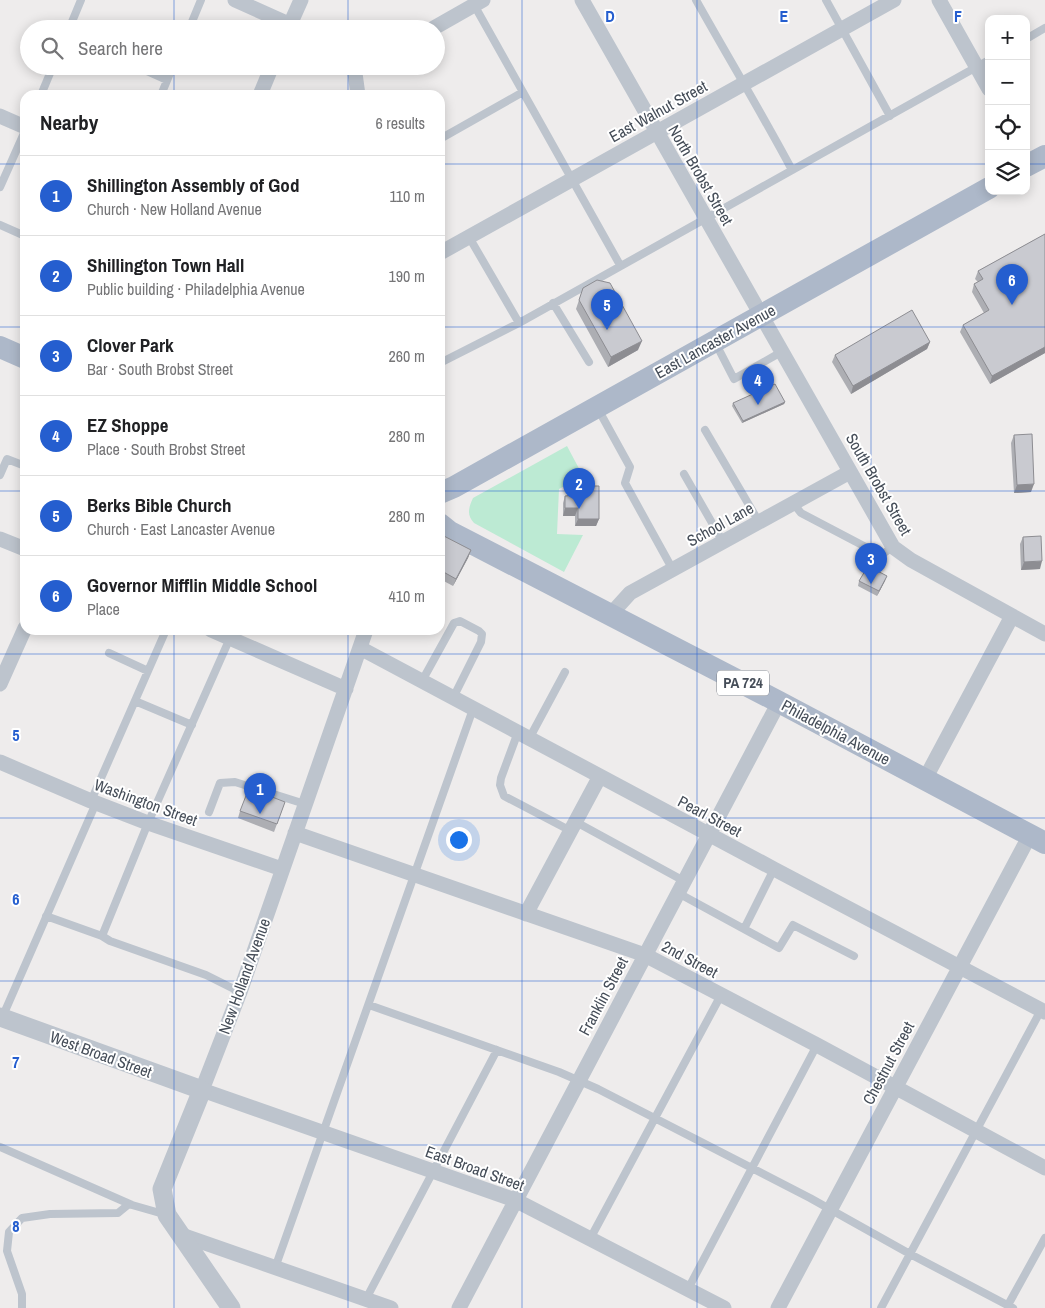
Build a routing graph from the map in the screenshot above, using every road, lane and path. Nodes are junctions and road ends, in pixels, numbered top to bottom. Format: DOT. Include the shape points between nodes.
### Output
graph roads {
  1 [pos="81,0"];
  2 [pos="201,0"];
  3 [pos="235,0"];
  4 [pos="301,0"];
  5 [pos="582,0"];
  6 [pos="696,0"];
  7 [pos="826,0"];
  8 [pos="894,0"];
  9 [pos="939,0"];
  10 [pos="476,2"];
  11 [pos="73,20"];
  12 [pos="193,20"];
  13 [pos="278,20"];
  14 [pos="295,20"];
  15 [pos="445,21"];
  16 [pos="1045,28"];
  17 [pos="842,29"];
  18 [pos="1030,37"];
  19 [pos="982,64"];
  20 [pos="49,75"];
  21 [pos="156,75"];
  22 [pos="169,75"];
  23 [pos="268,75"];
  24 [pos="355,75"];
  25 [pos="167,80"];
  26 [pos="742,83"];
  27 [pos="43,90"];
  28 [pos="163,90"];
  29 [pos="262,90"];
  30 [pos="357,90"];
  31 [pos="523,92"];
  32 [pos="0,116"];
  33 [pos="890,116"];
  34 [pos="20,125"];
  35 [pos="656,132"];
  36 [pos="445,136"];
  37 [pos="20,142"];
  38 [pos="792,170"];
  39 [pos="572,179"];
  40 [pos="0,187"];
  41 [pos="985,190"];
  42 [pos="705,218"];
  43 [pos="0,225"];
  44 [pos="20,234"];
  45 [pos="470,237"];
  46 [pos="445,250"];
  47 [pos="620,265"];
  48 [pos="554,303"];
  49 [pos="761,315"];
  50 [pos="519,323"];
  51 [pos="714,340"];
  52 [pos="0,347"];
  53 [pos="783,351"];
  54 [pos="20,356"];
  55 [pos="445,360"];
  56 [pos="588,362"];
  57 [pos="597,407"];
  58 [pos="705,430"];
  59 [pos="20,464"];
  60 [pos="850,472"];
  61 [pos="684,474"];
  62 [pos="0,475"];
  63 [pos="445,491"];
  64 [pos="793,504"];
  65 [pos="759,522"];
  66 [pos="445,528"];
  67 [pos="0,538"];
  68 [pos="724,542"];
  69 [pos="20,547"];
  70 [pos="893,547"];
  71 [pos="674,570"];
  72 [pos="611,614"];
  73 [pos="1012,616"];
  74 [pos="1045,634"];
  75 [pos="22,635"];
  76 [pos="164,635"];
  77 [pos="223,635"];
  78 [pos="364,635"];
  79 [pos="230,638"];
  80 [pos="360,648"];
  81 [pos="109,653"];
  82 [pos="148,671"];
  83 [pos="565,672"];
  84 [pos="422,681"];
  85 [pos="0,684"];
  86 [pos="346,689"];
  87 [pos="453,698"];
  88 [pos="135,701"];
  89 [pos="779,702"];
  90 [pos="473,708"];
  91 [pos="192,725"];
  92 [pos="524,736"];
  93 [pos="0,762"];
  94 [pos="600,776"];
  95 [pos="925,780"];
  96 [pos="94,802"];
  97 [pos="306,804"];
  98 [pos="209,812"];
  99 [pos="148,823"];
  100 [pos="573,826"];
  101 [pos="295,833"];
  102 [pos="709,835"];
  103 [pos="1037,839"];
  104 [pos="282,870"];
  105 [pos="774,870"];
  106 [pos="414,874"];
  107 [pos="681,887"];
  108 [pos="526,914"];
  109 [pos="46,916"];
  110 [pos="744,929"];
  111 [pos="102,936"];
  112 [pos="645,955"];
  113 [pos="854,956"];
  114 [pos="959,968"];
  115 [pos="240,992"];
  116 [pos="721,995"];
  117 [pos="369,1005"];
  118 [pos="1043,1011"];
  119 [pos="1,1018"];
  120 [pos="817,1045"];
  121 [pos="497,1050"];
  122 [pos="578,1080"];
  123 [pos="895,1087"];
  124 [pos="202,1090"];
  125 [pos="654,1119"];
  126 [pos="976,1131"];
  127 [pos="323,1133"];
  128 [pos="0,1147"];
  129 [pos="751,1168"];
  130 [pos="1045,1168"];
  131 [pos="434,1172"];
  132 [pos="515,1200"];
  133 [pos="129,1204"];
  134 [pos="830,1209"];
  135 [pos="167,1215"];
  136 [pos="179,1234"];
  137 [pos="1045,1238"];
  138 [pos="590,1239"];
  139 [pos="910,1254"];
  140 [pos="275,1268"];
  141 [pos="688,1289"];
  142 [pos="366,1299"];
  143 [pos="1011,1307"];
  144 [pos="22,1308"];
  145 [pos="230,1308"];
  146 [pos="391,1308"];
  147 [pos="459,1308"];
  148 [pos="724,1308"];
  149 [pos="778,1308"];
  150 [pos="881,1308"];
  1 -- 11 [label="lane"];
  2 -- 12 [label="lane"];
  3 -- 13 [label="street"];
  4 -- 14 [label="street"];
  5 -- 35 [label="street, North Brobst Street"];
  6 -- 26 [label="lane"];
  7 -- 17 [label="lane"];
  8 -- 17 [label="street, East Walnut Street"];
  9 -- 19 [label="street"];
  10 -- 15 [label="street"];
  10 -- 31 [label="lane"];
  16 -- 18 [label="lane"];
  17 -- 26 [label="street, East Walnut Street"];
  17 -- 33 [label="lane"];
  19 -- 33 [label="lane"];
  20 -- 27 [label="lane"];
  21 -- 25 [label="lane"];
  22 -- 25 [label="lane"];
  23 -- 29 [label="street"];
  24 -- 30 [label="street"];
  25 -- 28 [label="lane"];
  26 -- 35 [label="street, East Walnut Street"];
  26 -- 38 [label="lane"];
  31 -- 36 [label="lane"];
  31 -- 39 [label="lane"];
  32 -- 34 [label="street"];
  33 -- 38 [label="lane"];
  35 -- 39 [label="street, East Walnut Street"];
  35 -- 42 [label="street, North Brobst Street"];
  37 -- 40 [label="lane"];
  38 -- 42 [label="lane"];
  39 -- 45 [label="street, East Walnut Street"];
  39 -- 47 [label="lane"];
  41 -- 49 [label="main road, East Lancaster Avenue"];
  42 -- 47 [label="lane"];
  42 -- 49 [label="street, North Brobst Street"];
  43 -- 44 [label="lane"];
  45 -- 46 [label="street, East Walnut Street"];
  45 -- 50 [label="lane"];
  47 -- 48 [label="lane"];
  48 -- 50 [label="lane"];
  48 -- 56 [label="lane"];
  49 -- 51 [label="main road, East Lancaster Avenue"];
  49 -- 53 [label="street, South Brobst Street"];
  50 -- 55 [label="lane"];
  51 -- 53 [label="lane" via="734,380"];
  51 -- 57 [label="main road, East Lancaster Avenue"];
  52 -- 54 [label="main road"];
  53 -- 60 [label="street, South Brobst Street"];
  57 -- 63 [label="main road, East Lancaster Avenue"];
  57 -- 71 [label="lane" via="630,467 625,483"];
  58 -- 65 [label="lane"];
  59 -- 62 [label="lane" via="7,459"];
  60 -- 64 [label="street, School Lane"];
  60 -- 70 [label="street, South Brobst Street"];
  61 -- 68 [label="lane"];
  64 -- 65 [label="street, School Lane"];
  64 -- 70 [label="lane" via="801,513 881,555"];
  65 -- 68 [label="street, School Lane"];
  66 -- 72 [label="main road, Philadelphia Avenue / PA 724"];
  67 -- 69 [label="street"];
  68 -- 71 [label="street, School Lane"];
  70 -- 73 [label="street, South Brobst Street"];
  71 -- 72 [label="street, School Lane" via="630,594"];
  72 -- 89 [label="main road, Philadelphia Avenue / PA 724"];
  73 -- 74 [label="street, South Brobst Street"];
  73 -- 95 [label="street"];
  75 -- 85 [label="street"];
  76 -- 82 [label="lane"];
  77 -- 79 [label="street"];
  78 -- 80 [label="street, New Holland Avenue"];
  79 -- 86 [label="street"];
  79 -- 91 [label="lane"];
  80 -- 84 [label="street, Pearl Street"];
  80 -- 86 [label="street, New Holland Avenue"];
  81 -- 82 [label="lane"];
  82 -- 88 [label="lane"];
  83 -- 92 [label="lane"];
  84 -- 87 [label="street, Pearl Street"];
  84 -- 87 [label="lane" via="454,623 460,621 479,631 481,642"];
  86 -- 97 [label="street, New Holland Avenue"];
  87 -- 90 [label="street, Pearl Street"];
  88 -- 91 [label="lane"];
  88 -- 96 [label="lane"];
  89 -- 95 [label="main road, Philadelphia Avenue / PA 724"];
  89 -- 102 [label="street, Franklin Street"];
  90 -- 92 [label="street, Pearl Street"];
  90 -- 106 [label="lane"];
  91 -- 99 [label="lane"];
  92 -- 94 [label="street, Pearl Street"];
  92 -- 100 [label="lane" via="501,778 504,796"];
  93 -- 96 [label="street, Washington Street"];
  94 -- 100 [label="street"];
  94 -- 102 [label="street, Pearl Street"];
  95 -- 103 [label="main road, Philadelphia Avenue / PA 724"];
  96 -- 99 [label="street, Washington Street"];
  96 -- 109 [label="lane"];
  97 -- 98 [label="lane" via="235,782 225,782 220,783"];
  97 -- 101 [label="street, New Holland Avenue"];
  99 -- 104 [label="street, Washington Street"];
  99 -- 111 [label="lane"];
  100 -- 107 [label="lane"];
  100 -- 108 [label="street"];
  101 -- 104 [label="street, New Holland Avenue"];
  101 -- 106 [label="street, 2nd Street"];
  102 -- 105 [label="street, Pearl Street"];
  102 -- 107 [label="street, Franklin Street"];
  103 -- 114 [label="street, Chestnut Street"];
  104 -- 115 [label="street, New Holland Avenue"];
  105 -- 110 [label="lane"];
  105 -- 114 [label="street, Pearl Street"];
  106 -- 108 [label="street, 2nd Street"];
  106 -- 117 [label="lane"];
  107 -- 110 [label="lane"];
  107 -- 112 [label="street, Franklin Street"];
  108 -- 112 [label="street, 2nd Street"];
  109 -- 111 [label="lane"];
  109 -- 119 [label="lane"];
  110 -- 113 [label="lane" via="779,948 793,925"];
  111 -- 115 [label="lane" via="206,975"];
  112 -- 116 [label="street, 2nd Street"];
  112 -- 122 [label="street, Franklin Street"];
  114 -- 118 [label="street, Pearl Street"];
  114 -- 123 [label="street, Chestnut Street"];
  115 -- 124 [label="street, New Holland Avenue"];
  116 -- 120 [label="street, 2nd Street"];
  116 -- 125 [label="lane"];
  117 -- 121 [label="lane"];
  117 -- 127 [label="lane"];
  118 -- 126 [label="lane"];
  119 -- 124 [label="street, West Broad Street"];
  120 -- 123 [label="street, 2nd Street"];
  120 -- 129 [label="lane"];
  121 -- 122 [label="lane"];
  121 -- 131 [label="lane"];
  122 -- 125 [label="lane"];
  122 -- 132 [label="street, Franklin Street"];
  123 -- 126 [label="street, 2nd Street"];
  123 -- 134 [label="street, Chestnut Street"];
  124 -- 127 [label="street, East Broad Street"];
  124 -- 135 [label="street, New Holland Avenue" via="162,1189"];
  125 -- 129 [label="lane"];
  125 -- 138 [label="lane"];
  126 -- 130 [label="street, 2nd Street"];
  126 -- 139 [label="lane"];
  127 -- 131 [label="street, East Broad Street"];
  127 -- 140 [label="lane"];
  128 -- 133 [label="lane"];
  129 -- 134 [label="lane"];
  129 -- 141 [label="lane"];
  131 -- 132 [label="street, East Broad Street"];
  131 -- 142 [label="lane"];
  132 -- 138 [label="street, East Broad Street"];
  132 -- 147 [label="street, Franklin Street"];
  133 -- 135 [label="lane"];
  133 -- 144 [label="lane" via="118,1214 50,1214 22,1218 9,1232 7,1251 22,1294"];
  134 -- 139 [label="lane"];
  134 -- 149 [label="street, Chestnut Street"];
  135 -- 136 [label="street, New Holland Avenue"];
  136 -- 140 [label="street"];
  136 -- 145 [label="street, New Holland Avenue"];
  137 -- 143 [label="lane"];
  138 -- 141 [label="street, East Broad Street"];
  139 -- 143 [label="lane"];
  139 -- 150 [label="lane"];
  140 -- 142 [label="street"];
  141 -- 148 [label="street, East Broad Street"];
  142 -- 146 [label="street"];
}
